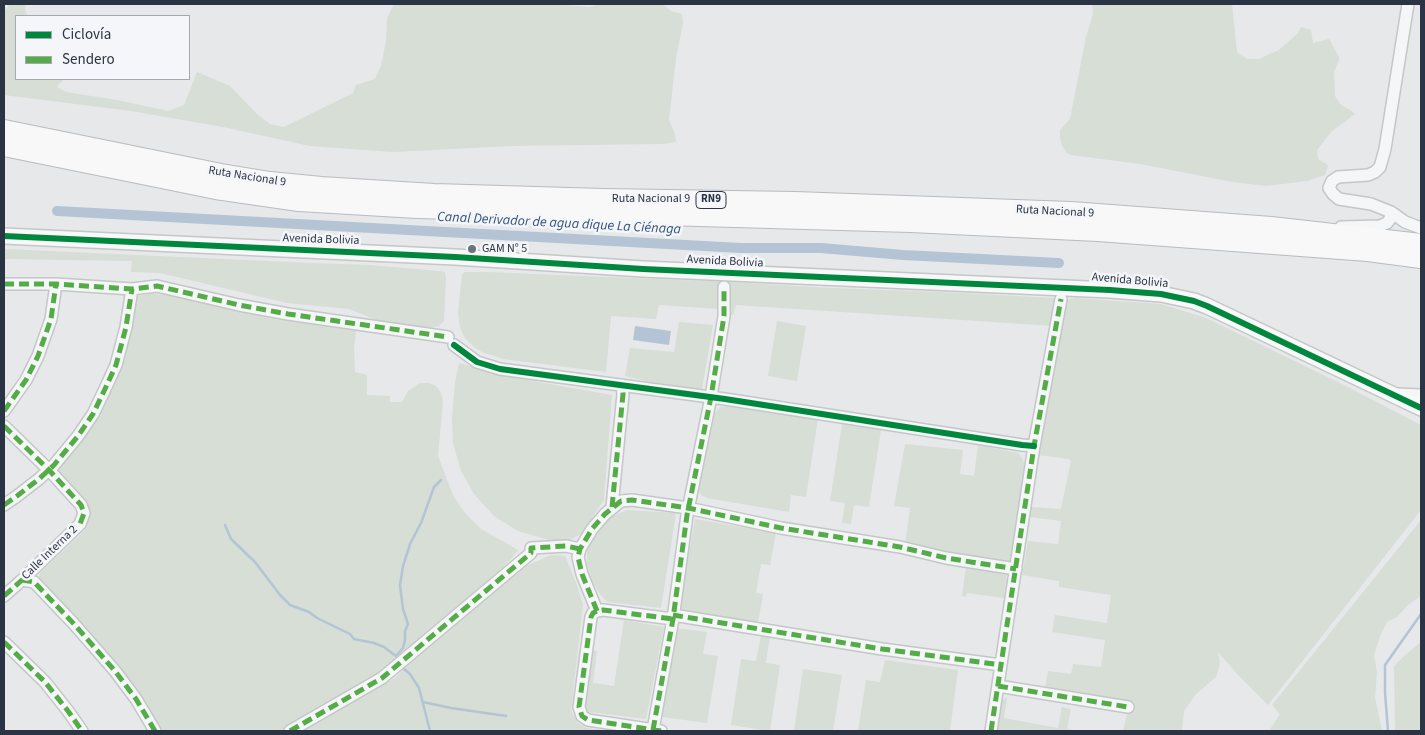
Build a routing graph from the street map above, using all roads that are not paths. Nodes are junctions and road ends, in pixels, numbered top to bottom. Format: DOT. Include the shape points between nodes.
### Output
graph roads {
  1 [pos="1408,4"];
  2 [pos="4,121"];
  3 [pos="4,130"];
  4 [pos="30,135"];
  5 [pos="4,146"];
  6 [pos="1391,212"];
  7 [pos="1271,227"];
  8 [pos="1421,228"];
  9 [pos="4,236"];
  10 [pos="1421,244"];
  11 [pos="1421,258"];
  12 [pos="4,284"];
  13 [pos="56,284"];
  14 [pos="724,287"];
  15 [pos="132,288"];
  16 [pos="1061,298"];
  17 [pos="622,385"];
  18 [pos="1395,394"];
  19 [pos="1421,395"];
  20 [pos="711,397"];
  21 [pos="1421,408"];
  22 [pos="4,411"];
  23 [pos="4,426"];
  24 [pos="1034,446"];
  25 [pos="49,470"];
  26 [pos="4,504"];
  27 [pos="612,507"];
  28 [pos="688,508"];
  29 [pos="580,549"];
  30 [pos="1016,569"];
  31 [pos="22,580"];
  32 [pos="4,596"];
  33 [pos="597,611"];
  34 [pos="673,617"];
  35 [pos="4,642"];
  36 [pos="1001,665"];
  37 [pos="998,686"];
  38 [pos="1128,706"];
  39 [pos="657,730"];
  40 [pos="82,731"];
  41 [pos="155,731"];
  42 [pos="290,731"];
  43 [pos="991,731"];
  1 -- 6 [label="street" via="1380,167 1368,174 1338,177 1329,188 1339,199 1371,204"];
  2 -- 4 [label="street"];
  3 -- 4 [label="highway, Ruta Nacional 9 / RN9"];
  4 -- 7 [label="highway, Ruta Nacional 9 / RN9" via="221,174 370,191 1071,212"];
  5 -- 11 [label="highway, Ruta Nacional 9 / RN9" via="216,189 300,201 417,208 911,222 1098,231"];
  6 -- 7 [label="street" via="1387,223 1380,226"];
  6 -- 8 [label="street"];
  7 -- 10 [label="highway, Ruta Nacional 9 / RN9"];
  9 -- 18 [label="street, Avenida Bolivia" via="1147,292 1201,303"];
  12 -- 13 [label="street"];
  13 -- 15 [label="street"];
  13 -- 22 [label="street" via="50,319 38,356"];
  14 -- 20 [label="street" via="724,316"];
  15 -- 17 [label="street" via="157,286 239,306 390,328 451,341 477,362 500,369"];
  15 -- 25 [label="street" via="116,365 106,389 78,436"];
  16 -- 24 [label="street"];
  17 -- 20 [label="street"];
  17 -- 27 [label="street"];
  18 -- 19 [label="street"];
  18 -- 21 [label="street, Avenida Bolivia"];
  20 -- 24 [label="street"];
  20 -- 28 [label="street"];
  23 -- 25 [label="street"];
  24 -- 30 [label="street"];
  25 -- 26 [label="street"];
  25 -- 31 [label="street, Calle Interna 2" via="81,504 84,513 80,524"];
  27 -- 28 [label="street" via="621,501 632,500"];
  27 -- 29 [label="street"];
  28 -- 30 [label="street" via="781,528"];
  28 -- 34 [label="street"];
  29 -- 33 [label="street" via="578,557 582,574"];
  29 -- 42 [label="street" via="566,546 531,548 531,553 382,678"];
  30 -- 36 [label="street"];
  31 -- 32 [label="street, Calle Interna 2"];
  31 -- 41 [label="street" via="34,582 74,624 115,671"];
  33 -- 34 [label="street"];
  33 -- 39 [label="street" via="591,617 579,707 582,716 597,722"];
  34 -- 36 [label="street"];
  34 -- 39 [label="street"];
  35 -- 40 [label="street" via="45,682"];
  36 -- 37 [label="street"];
  37 -- 38 [label="street"];
  37 -- 43 [label="street"];
}
